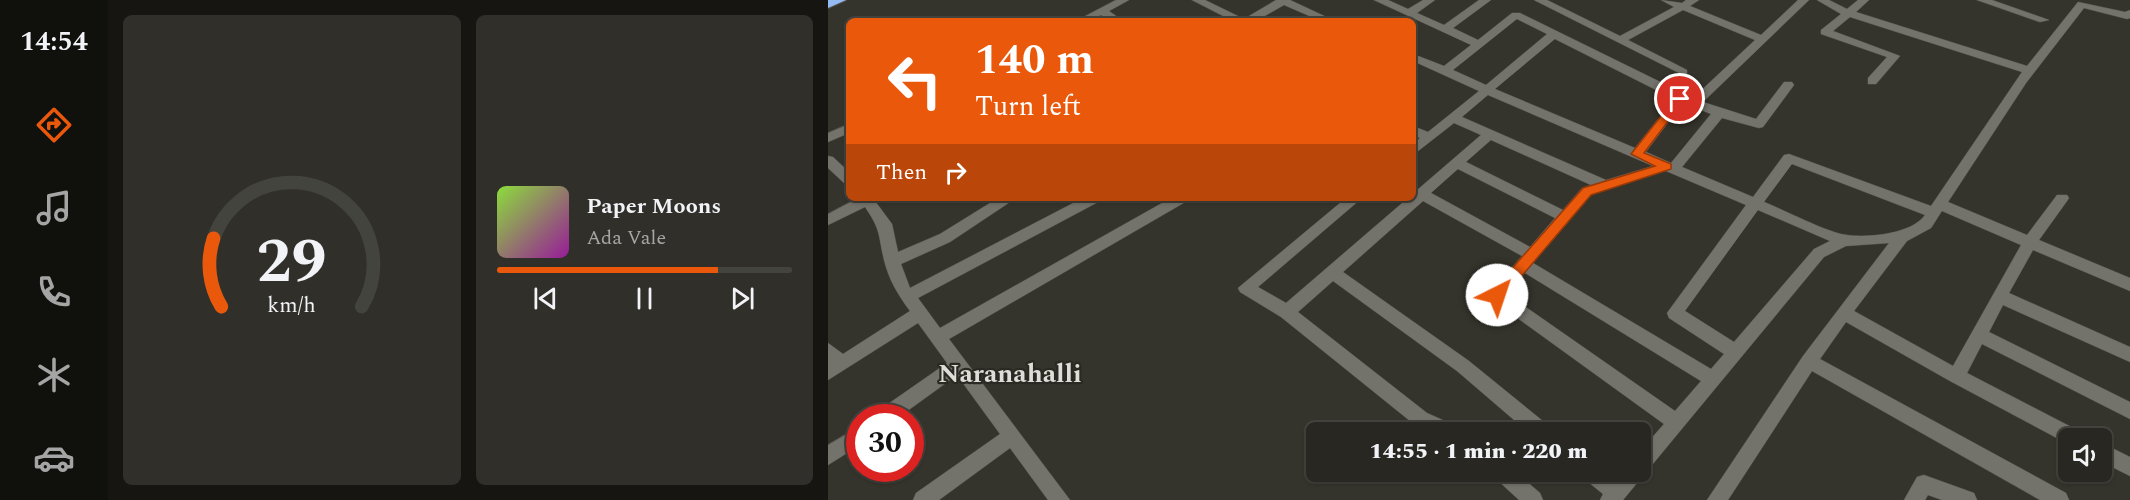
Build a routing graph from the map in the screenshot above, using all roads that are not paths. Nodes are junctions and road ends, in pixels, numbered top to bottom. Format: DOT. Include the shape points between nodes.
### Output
graph roads {
  1 [pos="840,0"];
  2 [pos="1124,0"];
  3 [pos="1197,0"];
  4 [pos="1283,0"];
  5 [pos="1379,0"];
  6 [pos="1430,0"];
  7 [pos="1486,0"];
  8 [pos="1539,0"];
  9 [pos="1666,0"];
  10 [pos="1694,0"];
  11 [pos="1804,0"];
  12 [pos="1822,0"];
  13 [pos="1864,0"];
  14 [pos="1982,0"];
  15 [pos="2076,2"];
  16 [pos="828,3"];
  17 [pos="1683,8"];
  18 [pos="1101,11"];
  19 [pos="1848,12"];
  20 [pos="1409,13"];
  21 [pos="2129,15"];
  22 [pos="1087,18"];
  23 [pos="1113,18"];
  24 [pos="1235,18"];
  25 [pos="1253,18"];
  26 [pos="1312,18"];
  27 [pos="2044,20"];
  28 [pos="1445,29"];
  29 [pos="1555,33"];
  30 [pos="1762,39"];
  31 [pos="1621,40"];
  32 [pos="1479,44"];
  33 [pos="1416,58"];
  34 [pos="2029,70"];
  35 [pos="1445,71"];
  36 [pos="1683,72"];
  37 [pos="1872,81"];
  38 [pos="1788,85"];
  39 [pos="1487,90"];
  40 [pos="1680,99"];
  41 [pos="1694,104"];
  42 [pos="1719,113"];
  43 [pos="1453,118"];
  44 [pos="846,129"];
  45 [pos="1416,131"];
  46 [pos="1490,134"];
  47 [pos="1429,137"];
  48 [pos="828,138"];
  49 [pos="1416,148"];
  50 [pos="1637,154"];
  51 [pos="1456,163"];
  52 [pos="1670,168"];
  53 [pos="1604,185"];
  54 [pos="1421,194"];
  55 [pos="1416,198"];
  56 [pos="2062,198"];
  57 [pos="863,201"];
  58 [pos="870,201"];
  59 [pos="1004,201"];
  60 [pos="1089,201"];
  61 [pos="1177,201"];
  62 [pos="1351,201"];
  63 [pos="1413,201"];
  64 [pos="1756,203"];
  65 [pos="1938,209"];
  66 [pos="1565,217"];
  67 [pos="828,220"];
  68 [pos="1902,237"];
  69 [pos="1844,241"];
  70 [pos="2029,243"];
  71 [pos="1528,260"];
  72 [pos="892,261"];
  73 [pos="1332,272"];
  74 [pos="2130,285"];
  75 [pos="908,296"];
  76 [pos="2000,296"];
  77 [pos="1287,312"];
  78 [pos="920,313"];
  79 [pos="1844,313"];
  80 [pos="1979,335"];
  81 [pos="938,337"];
  82 [pos="828,350"];
  83 [pos="1735,352"];
  84 [pos="2130,355"];
  85 [pos="1809,361"];
  86 [pos="958,365"];
  87 [pos="835,368"];
  88 [pos="1956,376"];
  89 [pos="1713,379"];
  90 [pos="902,404"];
  91 [pos="2130,411"];
  92 [pos="1427,422"];
  93 [pos="1530,422"];
  94 [pos="1676,422"];
  95 [pos="2058,430"];
  96 [pos="1012,436"];
  97 [pos="846,444"];
  98 [pos="1651,452"];
  99 [pos="828,456"];
  100 [pos="2112,457"];
  101 [pos="2130,467"];
  102 [pos="1514,482"];
  103 [pos="1599,482"];
  104 [pos="1626,482"];
  105 [pos="1613,497"];
  106 [pos="923,500"];
  107 [pos="1060,500"];
  108 [pos="1533,500"];
  109 [pos="1717,500"];
  110 [pos="1914,500"];
  111 [pos="1967,500"];
  112 [pos="2059,500"];
  1 -- 16 [label="highway"];
  2 -- 18 [label="street"];
  3 -- 24 [label="street"];
  4 -- 25 [label="street"];
  4 -- 26 [label="street"];
  5 -- 20 [label="street"];
  6 -- 20 [label="street"];
  7 -- 28 [label="street"];
  8 -- 31 [label="street"];
  9 -- 17 [label="street"];
  10 -- 17 [label="street"];
  11 -- 30 [label="street"];
  12 -- 19 [label="street"];
  13 -- 19 [label="street"];
  14 -- 27 [label="street"];
  15 -- 21 [label="street"];
  15 -- 34 [label="street"];
  17 -- 30 [label="street"];
  17 -- 31 [label="street"];
  18 -- 22 [label="street"];
  18 -- 23 [label="street"];
  19 -- 34 [label="street"];
  19 -- 37 [label="street" via="1825,32 1894,56"];
  20 -- 28 [label="street"];
  28 -- 32 [label="street"];
  29 -- 32 [label="street" via="1516,15"];
  29 -- 39 [label="street"];
  29 -- 40 [label="street"];
  30 -- 41 [label="street"];
  31 -- 36 [label="street"];
  32 -- 35 [label="street"];
  33 -- 35 [label="street"];
  34 -- 65 [label="street"];
  35 -- 39 [label="street"];
  38 -- 42 [label="street" via="1759,124"];
  39 -- 43 [label="street"];
  39 -- 50 [label="street"];
  40 -- 41 [label="street"];
  40 -- 50 [label="street"];
  41 -- 42 [label="street"];
  42 -- 52 [label="street"];
  43 -- 46 [label="street"];
  43 -- 47 [label="street"];
  44 -- 48 [label="street"];
  45 -- 47 [label="street"];
  46 -- 51 [label="street"];
  46 -- 53 [label="street"];
  47 -- 49 [label="street"];
  50 -- 52 [label="street"];
  51 -- 54 [label="street"];
  51 -- 66 [label="street"];
  52 -- 53 [label="street"];
  52 -- 64 [label="street"];
  53 -- 66 [label="street" via="1587,192"];
  54 -- 55 [label="street"];
  54 -- 71 [label="street"];
  56 -- 70 [label="street"];
  57 -- 67 [label="street"];
  58 -- 72 [label="street" via="885,224"];
  59 -- 72 [label="street" via="945,238"];
  60 -- 75 [label="street"];
  61 -- 81 [label="street"];
  62 -- 77 [label="street" via="1246,288"];
  63 -- 73 [label="street"];
  64 -- 65 [label="street" via="1789,158"];
  64 -- 69 [label="street"];
  64 -- 83 [label="street" via="1675,313"];
  65 -- 68 [label="street" via="1926,224"];
  65 -- 70 [label="street"];
  66 -- 71 [label="street"];
  68 -- 69 [label="street"];
  68 -- 79 [label="street"];
  69 -- 83 [label="street" via="1819,253"];
  70 -- 74 [label="street"];
  70 -- 76 [label="street"];
  71 -- 89 [label="street"];
  71 -- 94 [label="street" via="1497,295"];
  72 -- 75 [label="street"];
  73 -- 77 [label="street"];
  73 -- 93 [label="street" via="1463,366"];
  75 -- 78 [label="street"];
  76 -- 80 [label="street"];
  76 -- 84 [label="street"];
  77 -- 92 [label="street"];
  78 -- 81 [label="street"];
  78 -- 87 [label="street"];
  79 -- 85 [label="street"];
  79 -- 88 [label="street"];
  80 -- 88 [label="street"];
  80 -- 91 [label="street"];
  81 -- 86 [label="street"];
  82 -- 87 [label="street"];
  83 -- 89 [label="street"];
  85 -- 109 [label="street"];
  85 -- 112 [label="street"];
  86 -- 90 [label="street"];
  86 -- 96 [label="street"];
  88 -- 95 [label="street"];
  89 -- 94 [label="street"];
  94 -- 98 [label="street"];
  96 -- 106 [label="street"];
  96 -- 107 [label="street"];
  97 -- 99 [label="street"];
  100 -- 101 [label="street"];
  102 -- 108 [label="street"];
  103 -- 105 [label="street"];
  104 -- 105 [label="street"];
  110 -- 111 [label="street" via="1924,484"];
}
